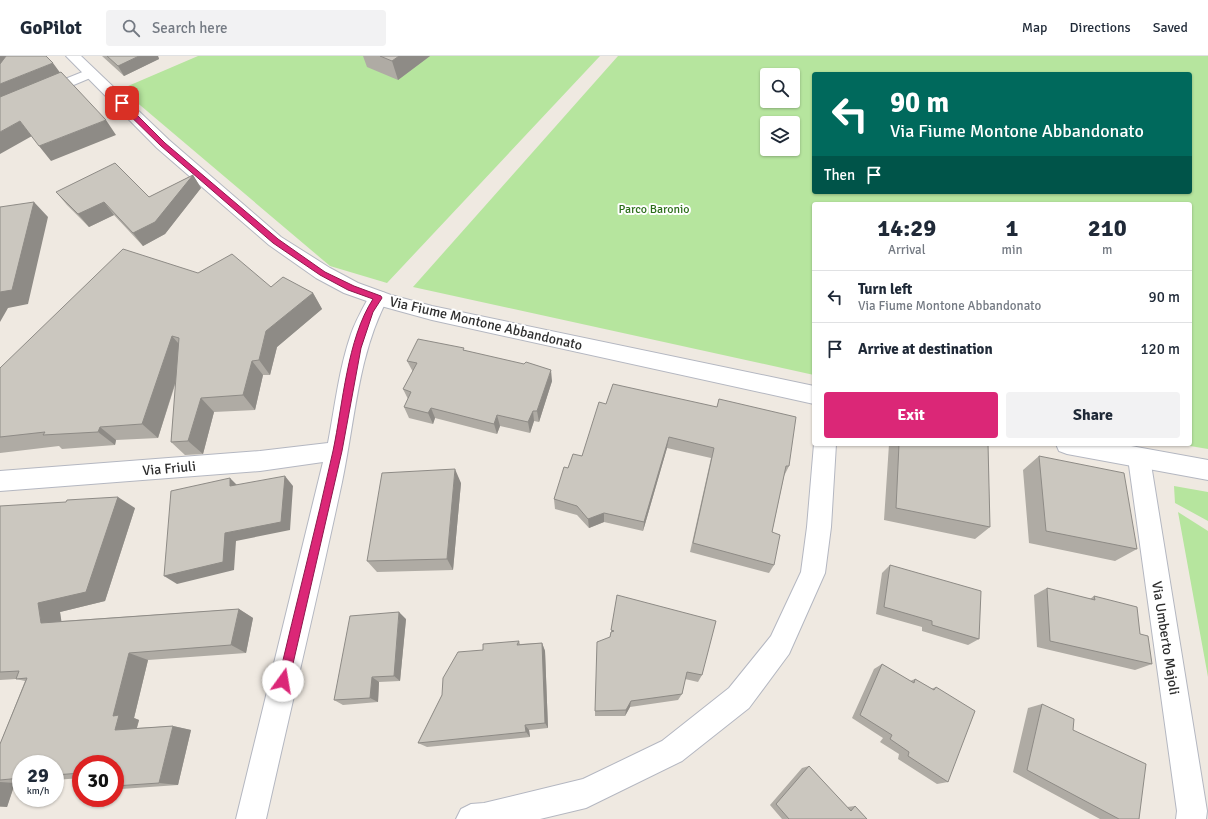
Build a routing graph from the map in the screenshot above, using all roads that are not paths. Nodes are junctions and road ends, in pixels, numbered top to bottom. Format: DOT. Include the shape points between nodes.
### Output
graph roads {
  1 [pos="73,56"];
  2 [pos="90,73"];
  3 [pos="0,111"];
  4 [pos="378,298"];
  5 [pos="812,395"];
  6 [pos="825,446"];
  7 [pos="1077,446"];
  8 [pos="337,451"];
  9 [pos="1139,458"];
  10 [pos="1208,470"];
  11 [pos="0,481"];
  12 [pos="251,819"];
  13 [pos="471,819"];
  14 [pos="1191,819"];
  1 -- 2 [label="street, Via Fiume Montone Abbandonato"];
  2 -- 3 [label="street"];
  2 -- 4 [label="street, Via Fiume Montone Abbandonato" via="163,144 275,241 322,274"];
  4 -- 5 [label="street, Via Fiume Montone Abbandonato" via="432,313"];
  4 -- 8 [label="street" via="369,311 357,348"];
  6 -- 13 [label="street" via="819,527 812,573 780,645 739,698 672,751 586,793"];
  7 -- 9 [label="street"];
  8 -- 11 [label="street, Via Friuli" via="260,461"];
  8 -- 12 [label="street"];
  9 -- 10 [label="street"];
  9 -- 14 [label="street, Via Umberto Majoli" via="1191,803"];
}
